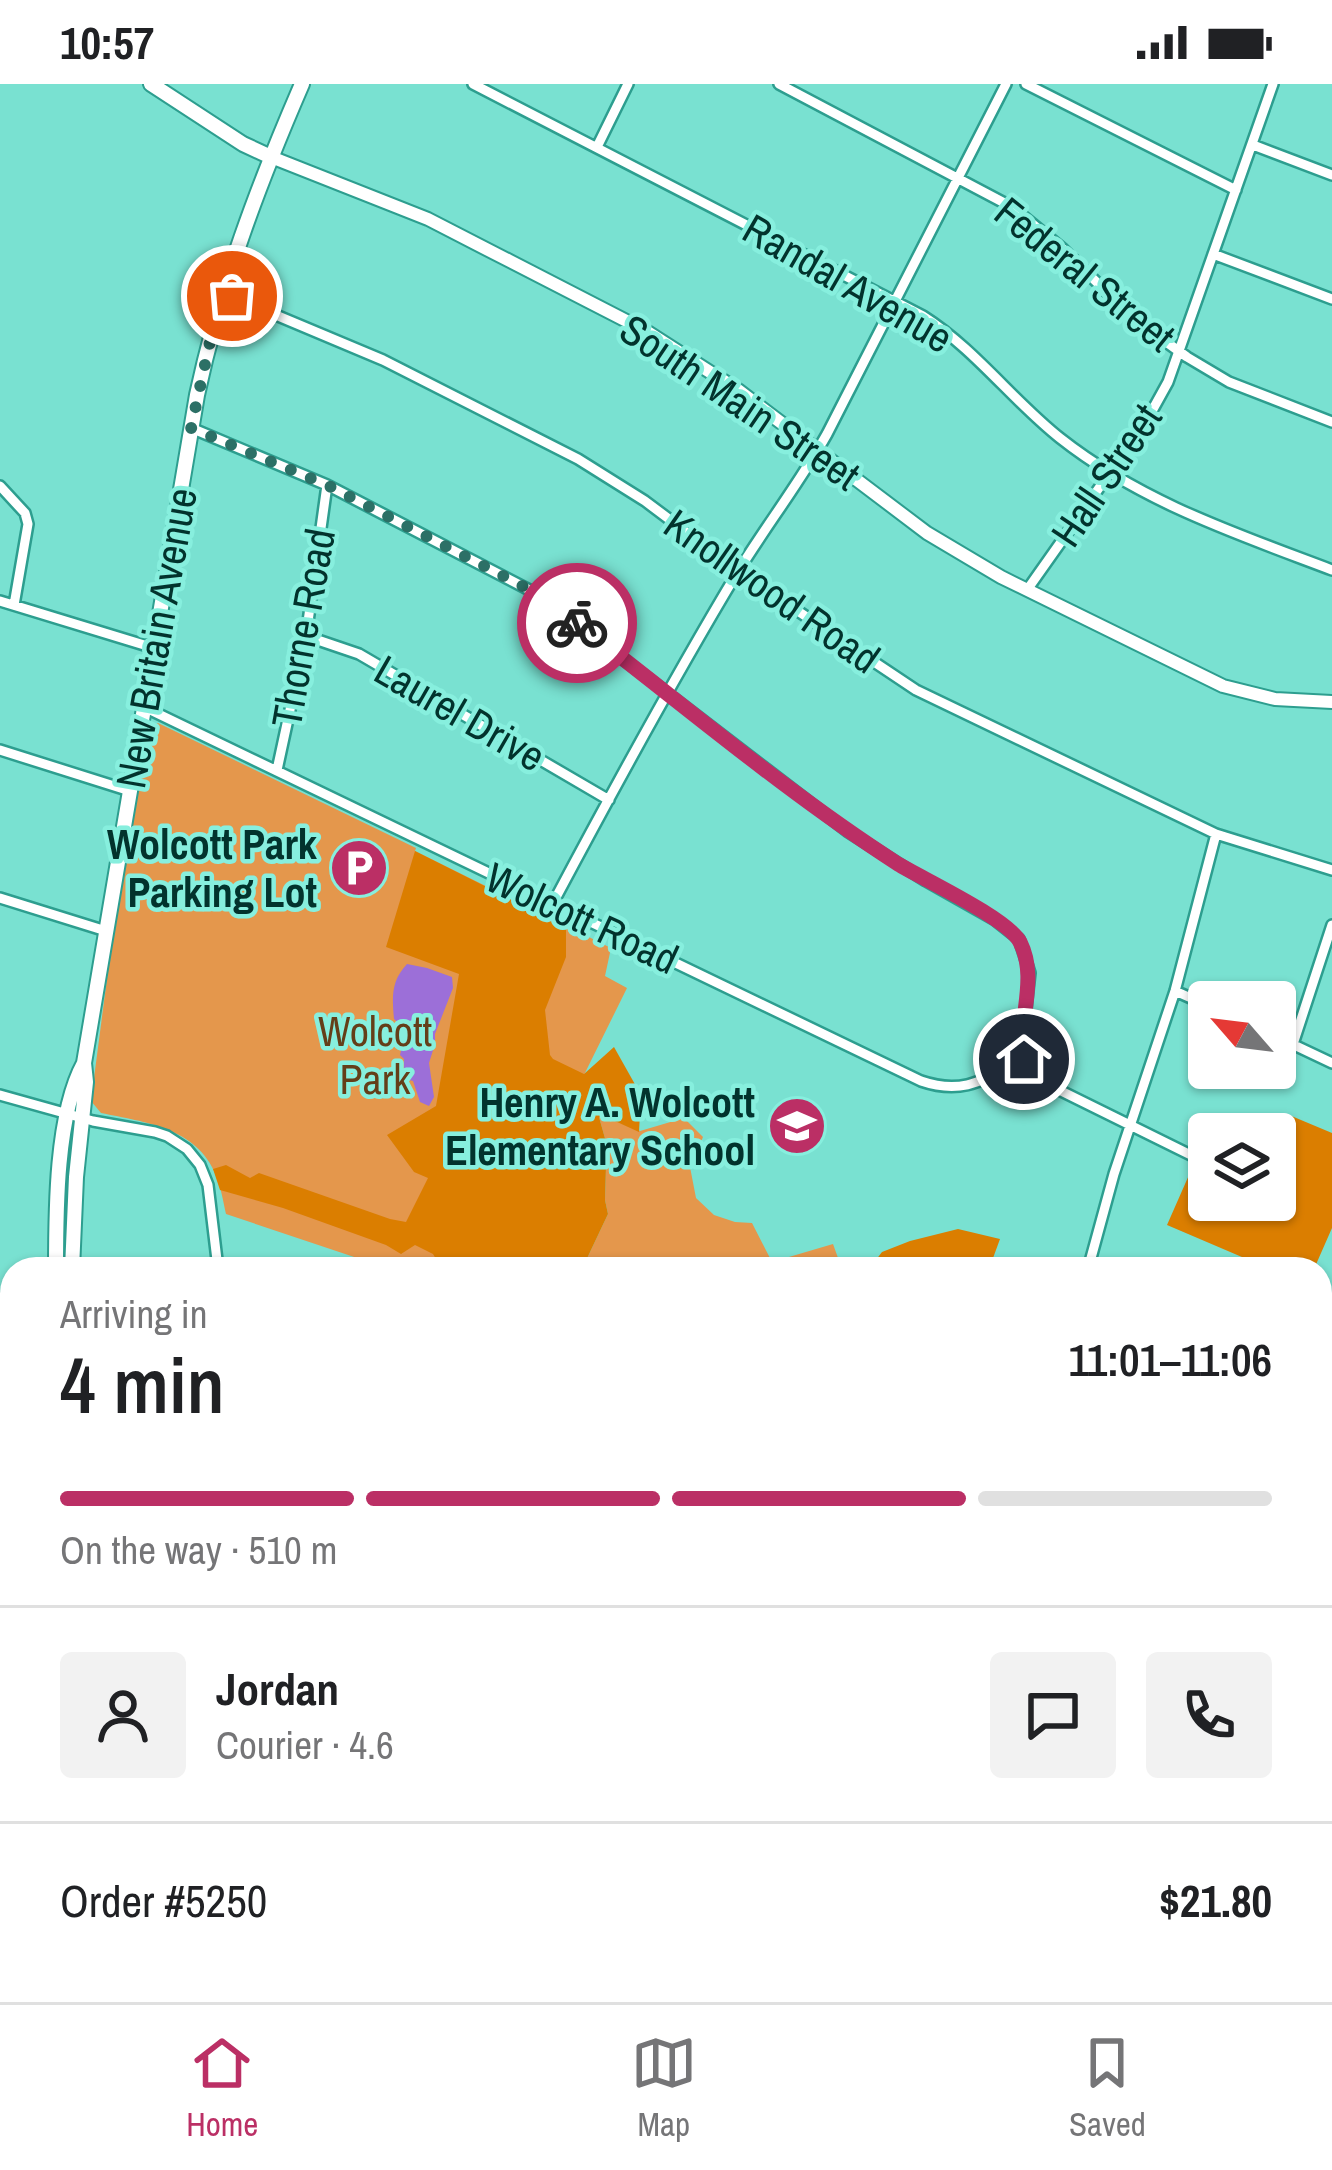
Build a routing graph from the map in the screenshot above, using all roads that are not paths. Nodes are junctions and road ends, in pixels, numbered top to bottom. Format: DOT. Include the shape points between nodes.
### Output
graph roads {
  1 [pos="151,84"];
  2 [pos="302,84"];
  3 [pos="473,84"];
  4 [pos="628,84"];
  5 [pos="779,84"];
  6 [pos="1006,84"];
  7 [pos="1026,84"];
  8 [pos="1273,84"];
  9 [pos="800,89"];
  10 [pos="172,90"];
  11 [pos="1253,145"];
  12 [pos="597,147"];
  13 [pos="272,157"];
  14 [pos="1332,175"];
  15 [pos="959,177"];
  16 [pos="1236,190"];
  17 [pos="1213,254"];
  18 [pos="221,292"];
  19 [pos="1332,298"];
  20 [pos="895,300"];
  21 [pos="1178,352"];
  22 [pos="1332,422"];
  23 [pos="191,428"];
  24 [pos="818,450"];
  25 [pos="1110,473"];
  26 [pos="327,485"];
  27 [pos="0,486"];
  28 [pos="1332,570"];
  29 [pos="738,571"];
  30 [pos="1027,590"];
  31 [pos="0,601"];
  32 [pos="14,605"];
  33 [pos="306,636"];
  34 [pos="154,648"];
  35 [pos="668,693"];
  36 [pos="1332,702"];
  37 [pos="144,706"];
  38 [pos="0,750"];
  39 [pos="277,770"];
  40 [pos="130,791"];
  41 [pos="609,800"];
  42 [pos="1216,834"];
  43 [pos="1332,870"];
  44 [pos="0,898"];
  45 [pos="553,903"];
  46 [pos="1332,926"];
  47 [pos="106,932"];
  48 [pos="1175,991"];
  49 [pos="1188,997"];
  50 [pos="1296,1035"];
  51 [pos="1296,1046"];
  52 [pos="1024,1059"];
  53 [pos="1332,1064"];
  54 [pos="0,1095"];
  55 [pos="75,1116"];
  56 [pos="1132,1126"];
  57 [pos="1188,1154"];
  58 [pos="57,1257"];
  59 [pos="72,1257"];
  60 [pos="217,1257"];
  61 [pos="1091,1257"];
  1 -- 10 [label="main road, South Main Street"];
  2 -- 13 [label="main road, New Britain Avenue"];
  3 -- 12 [label="street, Randal Avenue"];
  4 -- 12 [label="street"];
  5 -- 9 [label="street, Federal Street"];
  6 -- 15 [label="street"];
  7 -- 16 [label="street"];
  8 -- 11 [label="street, Hall Street"];
  9 -- 15 [label="street, Federal Street"];
  10 -- 13 [label="main road, South Main Street"];
  11 -- 14 [label="street"];
  11 -- 16 [label="street, Hall Street"];
  12 -- 20 [label="street, Randal Avenue"];
  13 -- 18 [label="main road, New Britain Avenue"];
  13 -- 24 [label="street, South Main Street" via="428,219 646,332"];
  15 -- 20 [label="street"];
  15 -- 21 [label="street, Federal Street" via="1040,228"];
  16 -- 17 [label="street, Hall Street"];
  17 -- 19 [label="street"];
  17 -- 21 [label="street, Hall Street"];
  18 -- 23 [label="main road, New Britain Avenue"];
  18 -- 29 [label="street, Knollwood Road" via="346,342 536,436 645,501"];
  20 -- 24 [label="street"];
  20 -- 25 [label="street, Randal Avenue" via="954,338 1061,439"];
  21 -- 22 [label="street, Federal Street" via="1229,382"];
  21 -- 25 [label="street, Hall Street" via="1159,400"];
  23 -- 26 [label="street"];
  23 -- 34 [label="main road, New Britain Avenue"];
  24 -- 29 [label="street"];
  24 -- 30 [label="street, South Main Street" via="927,533"];
  25 -- 28 [label="street, Randal Avenue" via="1219,528"];
  25 -- 30 [label="street, Hall Street"];
  26 -- 33 [label="street, Thorne Road"];
  26 -- 35 [label="street" via="542,596"];
  27 -- 32 [label="street" via="28,519"];
  29 -- 35 [label="street"];
  29 -- 42 [label="street, Knollwood Road" via="916,691"];
  30 -- 36 [label="street, South Main Street" via="1234,690"];
  31 -- 32 [label="street"];
  32 -- 34 [label="street"];
  33 -- 39 [label="street, Thorne Road"];
  33 -- 41 [label="street, Laurel Drive" via="359,654"];
  34 -- 37 [label="main road, New Britain Avenue"];
  35 -- 41 [label="street"];
  35 -- 52 [label="street" via="847,831 1018,939 1030,973"];
  37 -- 39 [label="street, Wolcott Road"];
  37 -- 40 [label="main road, New Britain Avenue"];
  38 -- 40 [label="street"];
  39 -- 45 [label="street, Wolcott Road"];
  40 -- 47 [label="main road, New Britain Avenue"];
  41 -- 45 [label="street"];
  42 -- 43 [label="street, Knollwood Road"];
  42 -- 48 [label="street"];
  44 -- 47 [label="street"];
  45 -- 52 [label="street, Wolcott Road" via="946,1089"];
  46 -- 50 [label="street"];
  47 -- 55 [label="main road, New Britain Avenue"];
  48 -- 49 [label="street"];
  48 -- 56 [label="street"];
  51 -- 53 [label="street"];
  52 -- 56 [label="street" via="1055,1088"];
  54 -- 55 [label="street"];
  55 -- 58 [label="main road, New Britain Avenue" via="60,1178"];
  55 -- 59 [label="main road, New Britain Avenue"];
  55 -- 60 [label="street" via="155,1132 187,1149 208,1185"];
  56 -- 57 [label="street"];
  56 -- 61 [label="street"];
}
